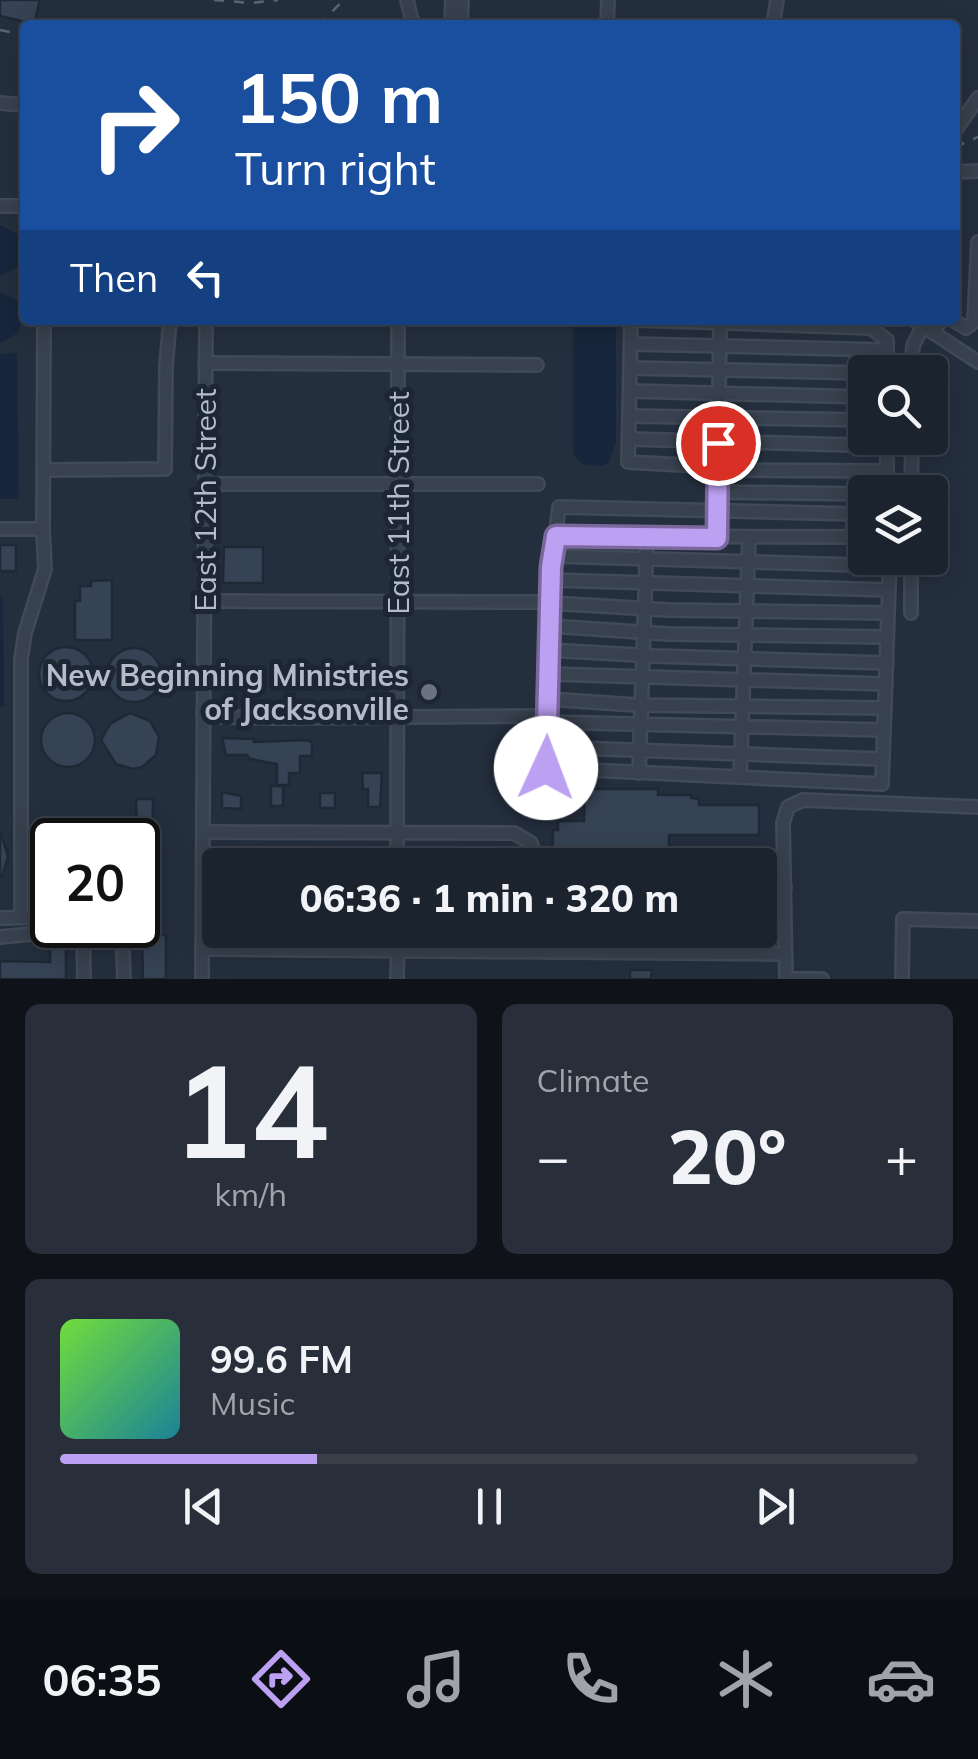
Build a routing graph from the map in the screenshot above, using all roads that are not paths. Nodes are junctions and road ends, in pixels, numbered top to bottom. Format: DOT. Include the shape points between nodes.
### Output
graph roads {
  1 [pos="978,98"];
  2 [pos="960,124"];
  3 [pos="978,242"];
  4 [pos="960,324"];
  5 [pos="44,325"];
  6 [pos="170,325"];
  7 [pos="206,325"];
  8 [pos="398,325"];
  9 [pos="633,325"];
  10 [pos="720,325"];
  11 [pos="867,325"];
  12 [pos="923,326"];
  13 [pos="631,344"];
  14 [pos="720,348"];
  15 [pos="886,350"];
  16 [pos="886,355"];
  17 [pos="911,355"];
  18 [pos="978,362"];
  19 [pos="205,363"];
  20 [pos="398,364"];
  21 [pos="538,365"];
  22 [pos="630,368"];
  23 [pos="720,372"];
  24 [pos="848,373"];
  25 [pos="630,391"];
  26 [pos="719,394"];
  27 [pos="848,396"];
  28 [pos="629,416"];
  29 [pos="719,418"];
  30 [pos="848,420"];
  31 [pos="629,439"];
  32 [pos="848,442"];
  33 [pos="718,443"];
  34 [pos="887,455"];
  35 [pos="718,468"];
  36 [pos="43,470"];
  37 [pos="887,471"];
  38 [pos="887,475"];
  39 [pos="398,483"];
  40 [pos="205,484"];
  41 [pos="538,484"];
  42 [pos="718,492"];
  43 [pos="848,494"];
  44 [pos="717,511"];
  45 [pos="848,514"];
  46 [pos="0,529"];
  47 [pos="42,530"];
  48 [pos="848,535"];
  49 [pos="556,536"];
  50 [pos="647,537"];
  51 [pos="717,538"];
  52 [pos="748,538"];
  53 [pos="553,556"];
  54 [pos="645,560"];
  55 [pos="848,562"];
  56 [pos="748,563"];
  57 [pos="890,575"];
  58 [pos="911,575"];
  59 [pos="551,580"];
  60 [pos="644,584"];
  61 [pos="747,586"];
  62 [pos="889,590"];
  63 [pos="398,600"];
  64 [pos="204,601"];
  65 [pos="544,603"];
  66 [pos="644,608"];
  67 [pos="746,611"];
  68 [pos="888,613"];
  69 [pos="911,613"];
  70 [pos="550,626"];
  71 [pos="643,632"];
  72 [pos="746,635"];
  73 [pos="887,638"];
  74 [pos="549,650"];
  75 [pos="642,656"];
  76 [pos="746,659"];
  77 [pos="886,663"];
  78 [pos="549,674"];
  79 [pos="643,678"];
  80 [pos="744,681"];
  81 [pos="886,684"];
  82 [pos="548,699"];
  83 [pos="641,704"];
  84 [pos="744,706"];
  85 [pos="885,708"];
  86 [pos="203,712"];
  87 [pos="397,716"];
  88 [pos="542,719"];
  89 [pos="640,725"];
  90 [pos="743,728"];
  91 [pos="884,730"];
  92 [pos="547,747"];
  93 [pos="640,749"];
  94 [pos="741,753"];
  95 [pos="883,759"];
  96 [pos="639,773"];
  97 [pos="740,778"];
  98 [pos="978,807"];
  99 [pos="203,832"];
  100 [pos="397,833"];
  101 [pos="397,848"];
  102 [pos="533,848"];
  103 [pos="777,888"];
  104 [pos="785,888"];
  105 [pos="21,917"];
  106 [pos="30,917"];
  107 [pos="0,918"];
  108 [pos="978,921"];
  109 [pos="30,934"];
  110 [pos="0,937"];
  111 [pos="83,948"];
  112 [pos="123,948"];
  113 [pos="202,949"];
  114 [pos="398,950"];
  115 [pos="785,954"];
  116 [pos="84,979"];
  117 [pos="124,979"];
  118 [pos="202,979"];
  119 [pos="398,979"];
  120 [pos="786,979"];
  121 [pos="822,979"];
  122 [pos="902,979"];
  1 -- 2 [label="street"];
  3 -- 4 [label="street" via="974,322"];
  5 -- 36 [label="street"];
  6 -- 36 [label="street" via="165,470"];
  7 -- 19 [label="street, East 12th Street"];
  8 -- 20 [label="street, East 11th Street"];
  9 -- 13 [label="street"];
  10 -- 14 [label="street"];
  11 -- 15 [label="street" via="886,340"];
  12 -- 17 [label="street"];
  12 -- 18 [label="street"];
  13 -- 14 [label="street"];
  13 -- 22 [label="street"];
  14 -- 15 [label="street"];
  14 -- 23 [label="street"];
  15 -- 16 [label="street"];
  19 -- 20 [label="street"];
  19 -- 40 [label="street, East 12th Street"];
  20 -- 21 [label="street"];
  20 -- 39 [label="street, East 11th Street"];
  22 -- 23 [label="street"];
  22 -- 25 [label="street"];
  23 -- 24 [label="street"];
  23 -- 26 [label="street"];
  25 -- 26 [label="street"];
  25 -- 28 [label="street"];
  26 -- 27 [label="street"];
  26 -- 29 [label="street"];
  28 -- 29 [label="street"];
  28 -- 31 [label="street"];
  29 -- 30 [label="street"];
  29 -- 33 [label="street"];
  31 -- 33 [label="street"];
  31 -- 35 [label="street" via="628,462"];
  32 -- 33 [label="street"];
  33 -- 35 [label="street"];
  34 -- 37 [label="street"];
  35 -- 37 [label="street"];
  35 -- 42 [label="street"];
  36 -- 47 [label="street"];
  37 -- 38 [label="street"];
  39 -- 40 [label="street"];
  39 -- 41 [label="street"];
  39 -- 63 [label="street, East 11th Street"];
  40 -- 64 [label="street, East 12th Street"];
  42 -- 43 [label="street"];
  42 -- 44 [label="street"];
  44 -- 45 [label="street"];
  44 -- 49 [label="street" via="559,507"];
  44 -- 51 [label="street"];
  46 -- 47 [label="street"];
  47 -- 105 [label="street" via="45,569 22,659"];
  48 -- 52 [label="street"];
  49 -- 50 [label="street"];
  49 -- 53 [label="street"];
  50 -- 51 [label="street"];
  50 -- 54 [label="street"];
  51 -- 52 [label="street"];
  52 -- 56 [label="street"];
  53 -- 54 [label="street"];
  53 -- 59 [label="street"];
  54 -- 56 [label="street"];
  54 -- 60 [label="street"];
  55 -- 56 [label="street"];
  56 -- 61 [label="street"];
  57 -- 62 [label="street"];
  58 -- 69 [label="street"];
  59 -- 60 [label="street"];
  59 -- 65 [label="street"];
  60 -- 61 [label="street"];
  60 -- 66 [label="street"];
  61 -- 62 [label="street"];
  61 -- 67 [label="street"];
  62 -- 68 [label="street"];
  63 -- 64 [label="street"];
  63 -- 65 [label="street"];
  63 -- 87 [label="street, East 11th Street"];
  64 -- 86 [label="street, East 12th Street"];
  65 -- 66 [label="street"];
  65 -- 70 [label="street"];
  66 -- 67 [label="street"];
  66 -- 71 [label="street"];
  67 -- 68 [label="street"];
  67 -- 72 [label="street"];
  68 -- 73 [label="street"];
  70 -- 71 [label="street"];
  70 -- 74 [label="street"];
  71 -- 72 [label="street"];
  71 -- 75 [label="street"];
  72 -- 73 [label="street"];
  72 -- 76 [label="street"];
  73 -- 77 [label="street"];
  74 -- 75 [label="street"];
  74 -- 78 [label="street"];
  75 -- 76 [label="street"];
  75 -- 79 [label="street"];
  76 -- 77 [label="street"];
  76 -- 80 [label="street"];
  77 -- 81 [label="street"];
  78 -- 79 [label="street"];
  78 -- 82 [label="street"];
  79 -- 80 [label="street"];
  79 -- 83 [label="street"];
  80 -- 81 [label="street"];
  80 -- 84 [label="street"];
  81 -- 85 [label="street"];
  82 -- 83 [label="street"];
  82 -- 88 [label="street"];
  83 -- 84 [label="street"];
  83 -- 89 [label="street"];
  84 -- 85 [label="street"];
  84 -- 90 [label="street"];
  85 -- 91 [label="street"];
  86 -- 87 [label="street"];
  86 -- 99 [label="street, East 12th Street"];
  87 -- 88 [label="street"];
  87 -- 100 [label="street, East 11th Street"];
  88 -- 89 [label="street"];
  88 -- 92 [label="street"];
  89 -- 90 [label="street"];
  89 -- 93 [label="street"];
  90 -- 91 [label="street"];
  90 -- 94 [label="street"];
  91 -- 95 [label="street"];
  92 -- 93 [label="street"];
  92 -- 96 [label="street" via="546,768"];
  93 -- 94 [label="street"];
  93 -- 96 [label="street"];
  94 -- 95 [label="street"];
  94 -- 97 [label="street"];
  95 -- 97 [label="street" via="882,784"];
  96 -- 97 [label="street"];
  98 -- 104 [label="street" via="803,800 788,807 783,824"];
  99 -- 100 [label="street"];
  99 -- 113 [label="street, East 12th Street"];
  100 -- 101 [label="street, East 11th Street"];
  100 -- 102 [label="street" via="514,833"];
  103 -- 104 [label="street"];
  104 -- 115 [label="street"];
  105 -- 106 [label="street"];
  105 -- 107 [label="street"];
  108 -- 122 [label="street" via="903,919"];
  109 -- 110 [label="street"];
  111 -- 116 [label="street"];
  112 -- 117 [label="street"];
  113 -- 114 [label="street"];
  113 -- 118 [label="street, East 12th Street"];
  114 -- 115 [label="street"];
  114 -- 119 [label="street"];
  115 -- 120 [label="street"];
  120 -- 121 [label="street"];
}
